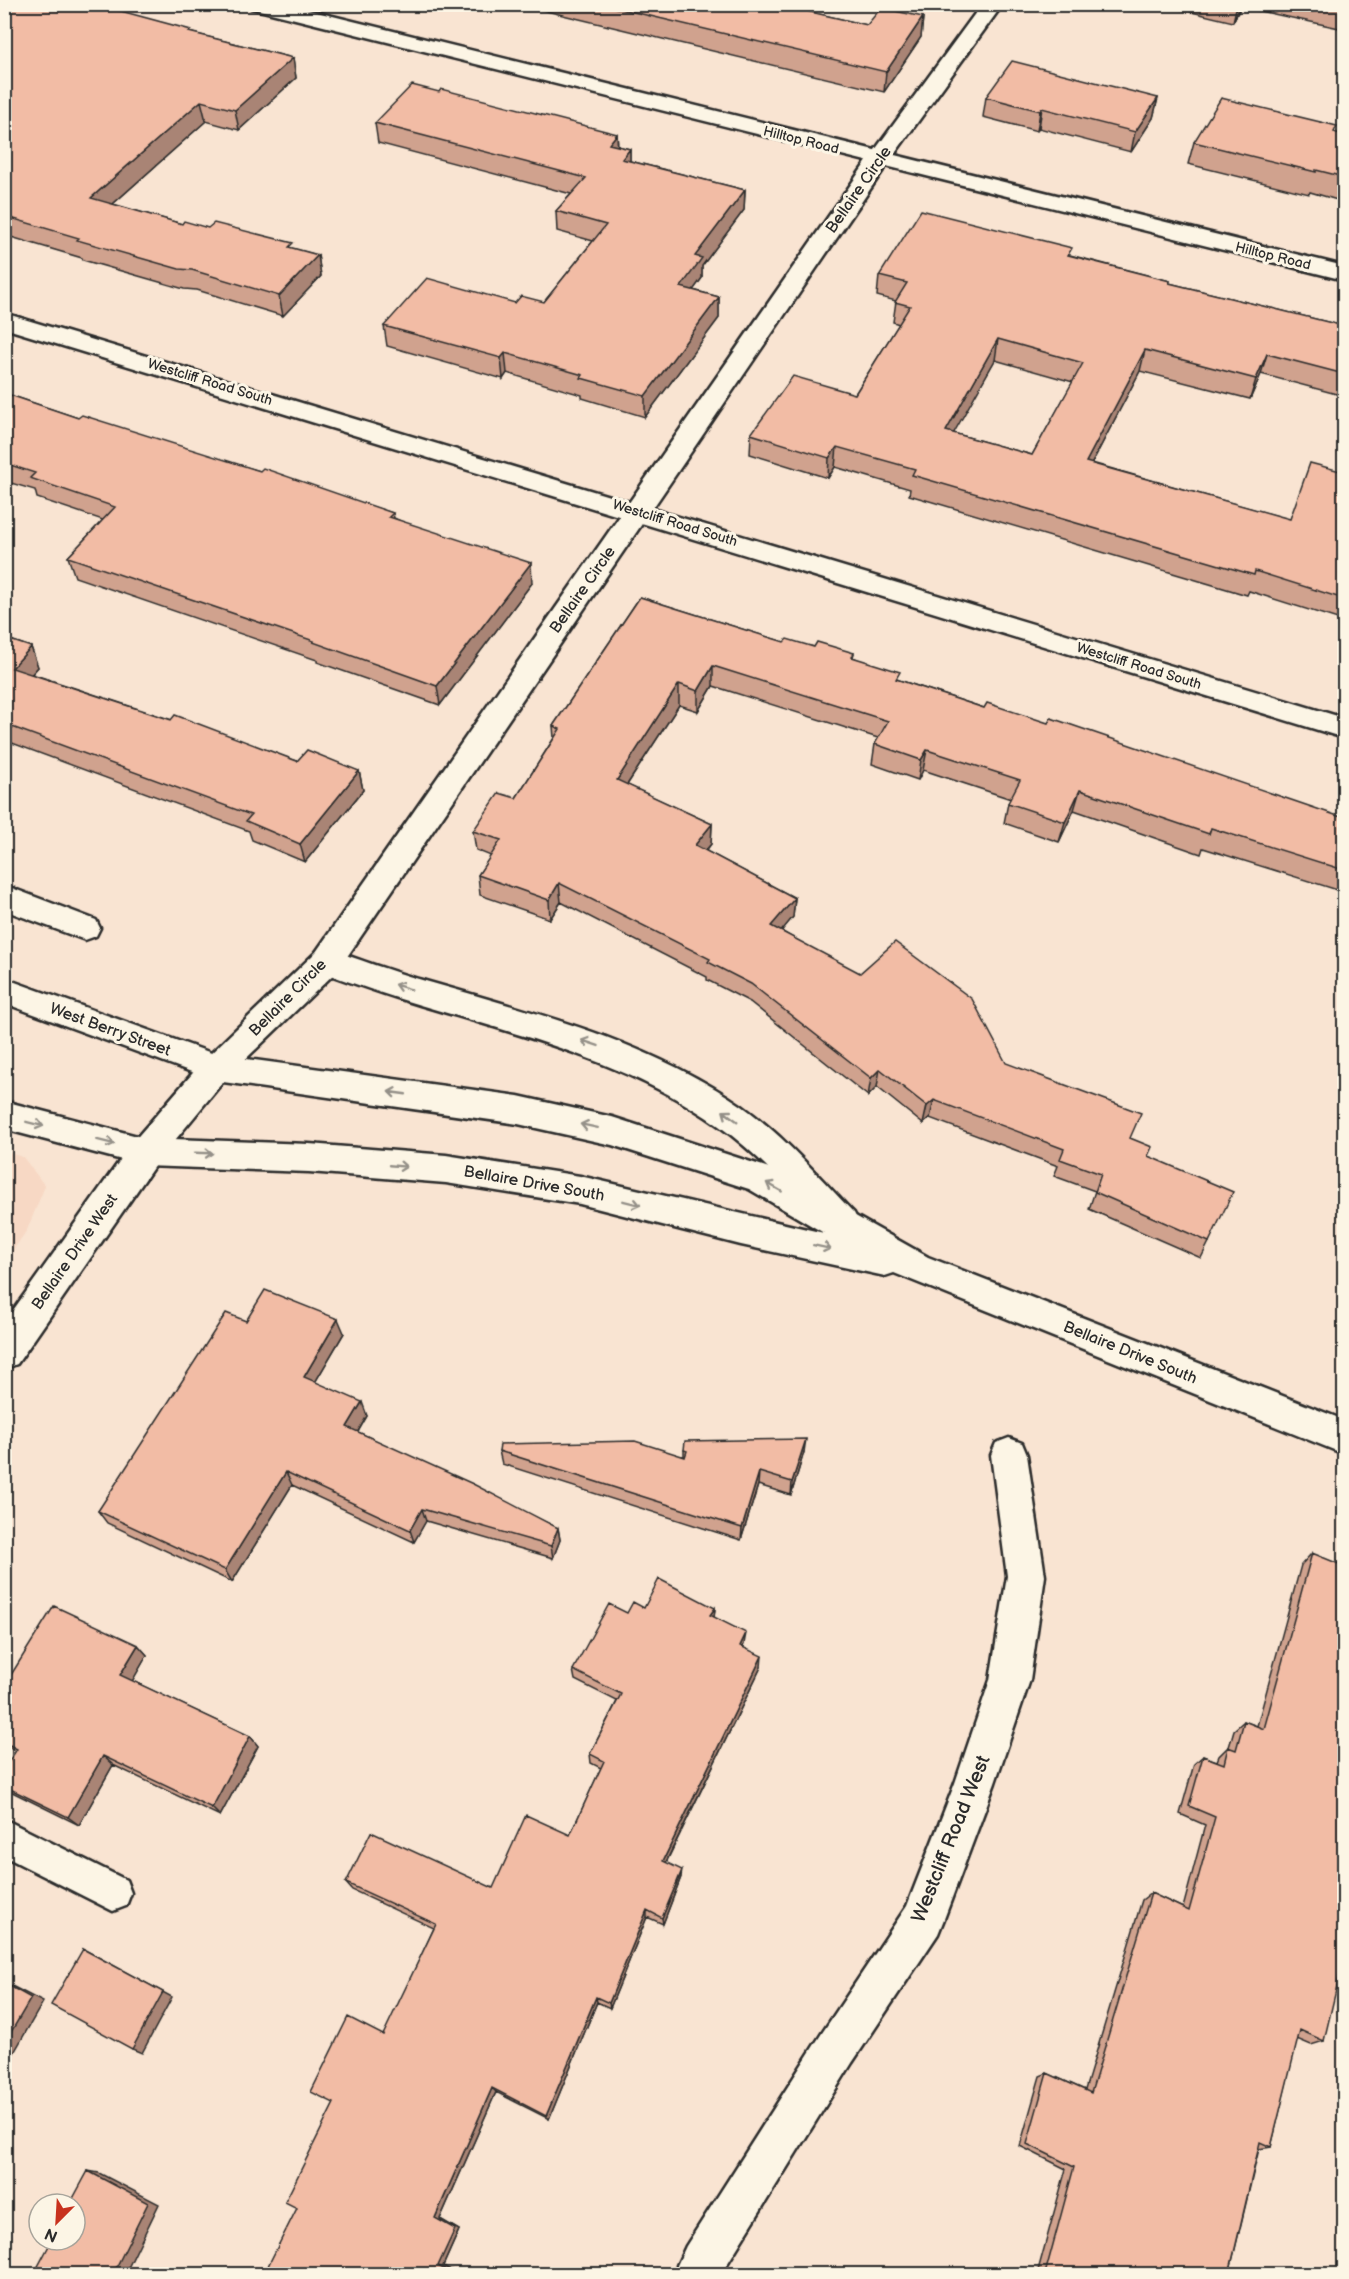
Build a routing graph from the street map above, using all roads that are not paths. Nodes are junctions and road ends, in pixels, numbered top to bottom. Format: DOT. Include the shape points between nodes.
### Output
graph roads {
  1 [pos="258,4"];
  2 [pos="993,4"];
  3 [pos="879,159"];
  4 [pos="1344,273"];
  5 [pos="4,320"];
  6 [pos="637,512"];
  7 [pos="1344,728"];
  8 [pos="4,897"];
  9 [pos="85,928"];
  10 [pos="327,961"];
  11 [pos="4,990"];
  12 [pos="216,1068"];
  13 [pos="4,1115"];
  14 [pos="145,1152"];
  15 [pos="848,1229"];
  16 [pos="916,1268"];
  17 [pos="4,1353"];
  18 [pos="1344,1437"];
  19 [pos="1009,1455"];
  20 [pos="4,1837"];
  21 [pos="113,1893"];
  22 [pos="696,2274"];
  1 -- 3 [label="street, Hilltop Road"];
  2 -- 3 [label="street, Bellaire Circle"];
  3 -- 4 [label="street, Hilltop Road"];
  3 -- 6 [label="street, Bellaire Circle"];
  5 -- 6 [label="street, Westcliff Road South"];
  6 -- 7 [label="street, Westcliff Road South"];
  6 -- 10 [label="street, Bellaire Circle"];
  8 -- 9 [label="street"];
  10 -- 12 [label="street, Bellaire Circle"];
  15 -- 10 [label="street, Bellaire Drive South, one-way" via="763,1141 690,1089 644,1065 536,1024 435,997"];
  11 -- 12 [label="street, West Berry Street"];
  12 -- 14 [label="street, Bellaire Circle"];
  15 -- 12 [label="street, Bellaire Drive South, one-way" via="760,1179 612,1131 518,1110"];
  13 -- 14 [label="street, one-way"];
  14 -- 16 [label="street, Bellaire Drive South, one-way" via="309,1158 446,1169 580,1190"];
  14 -- 17 [label="street, Bellaire Drive West"];
  15 -- 16 [label="street, Bellaire Drive South"];
  16 -- 18 [label="street, Bellaire Drive South"];
  19 -- 22 [label="street, Westcliff Road West" via="1026,1576 1010,1680 971,1794 923,1919"];
  20 -- 21 [label="lane"];
}
